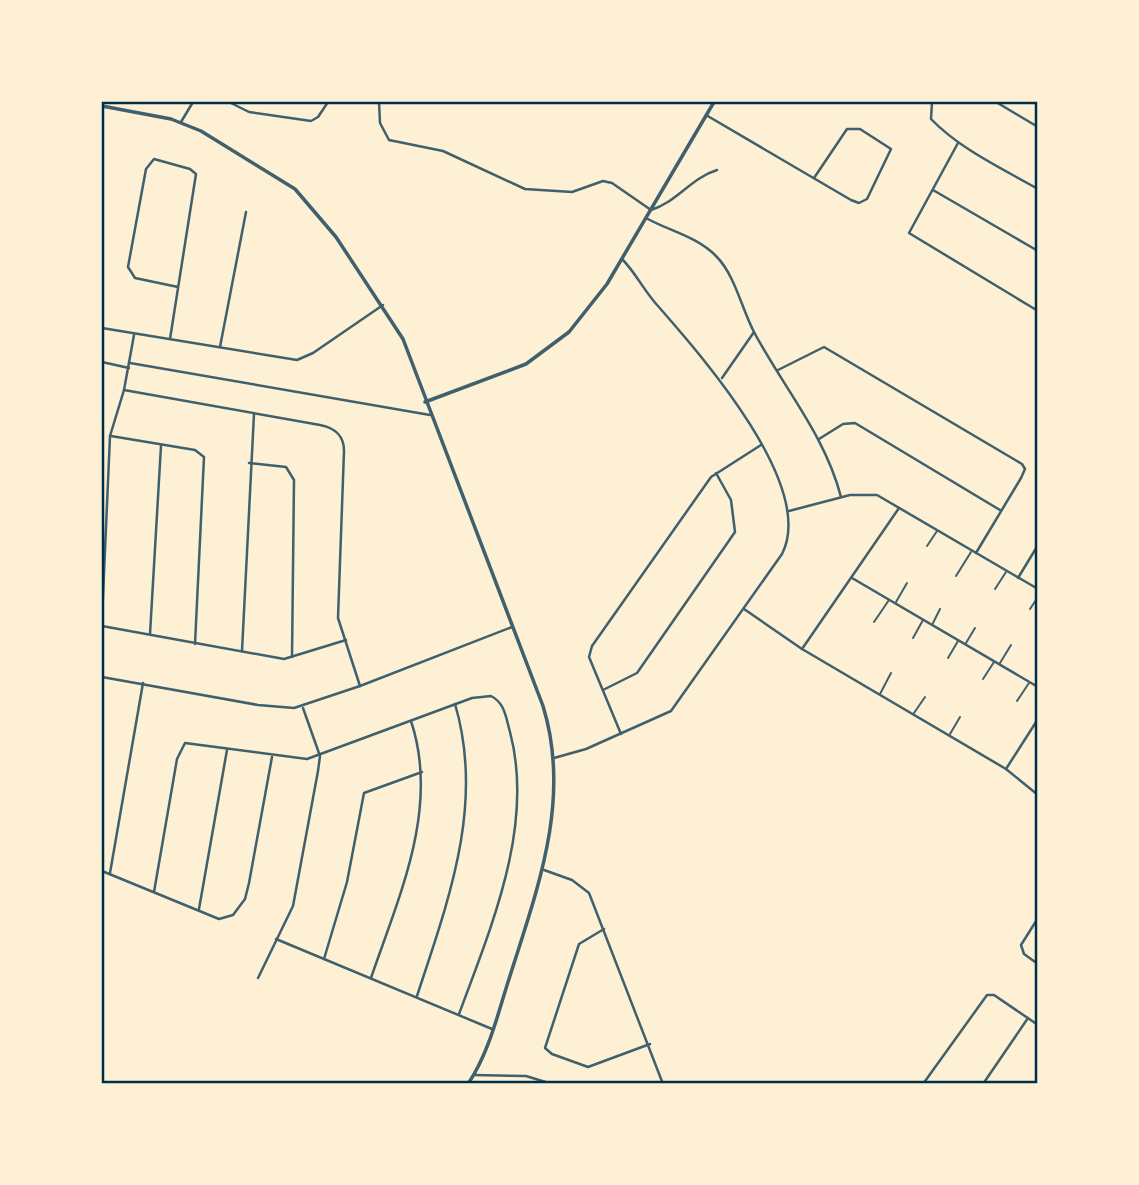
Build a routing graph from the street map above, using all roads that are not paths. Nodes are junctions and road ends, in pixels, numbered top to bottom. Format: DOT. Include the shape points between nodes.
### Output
graph roads {
  1 [pos="193,102"];
  2 [pos="229,102"];
  3 [pos="328,102"];
  4 [pos="379,102"];
  5 [pos="714,102"];
  6 [pos="932,102"];
  7 [pos="996,102"];
  8 [pos="102,106"];
  9 [pos="706,115"];
  10 [pos="181,122"];
  11 [pos="1037,125"];
  12 [pos="958,143"];
  13 [pos="717,170"];
  14 [pos="814,178"];
  15 [pos="1038,189"];
  16 [pos="933,190"];
  17 [pos="651,210"];
  18 [pos="246,212"];
  19 [pos="646,218"];
  20 [pos="1038,251"];
  21 [pos="622,259"];
  22 [pos="178,287"];
  23 [pos="383,305"];
  24 [pos="1038,311"];
  25 [pos="102,328"];
  26 [pos="754,332"];
  27 [pos="134,334"];
  28 [pos="170,339"];
  29 [pos="220,347"];
  30 [pos="102,362"];
  31 [pos="130,363"];
  32 [pos="129,368"];
  33 [pos="778,370"];
  34 [pos="721,380"];
  35 [pos="124,390"];
  36 [pos="425,402"];
  37 [pos="254,414"];
  38 [pos="430,415"];
  39 [pos="110,436"];
  40 [pos="818,439"];
  41 [pos="761,445"];
  42 [pos="161,446"];
  43 [pos="249,463"];
  44 [pos="716,473"];
  45 [pos="841,497"];
  46 [pos="899,508"];
  47 [pos="1000,510"];
  48 [pos="788,511"];
  49 [pos="938,530"];
  50 [pos="1038,545"];
  51 [pos="927,546"];
  52 [pos="971,551"];
  53 [pos="976,554"];
  54 [pos="1006,571"];
  55 [pos="956,576"];
  56 [pos="852,578"];
  57 [pos="1018,578"];
  58 [pos="907,583"];
  59 [pos="996,589"];
  60 [pos="1038,589"];
  61 [pos="1038,597"];
  62 [pos="889,599"];
  63 [pos="896,603"];
  64 [pos="744,608"];
  65 [pos="940,609"];
  66 [pos="1030,609"];
  67 [pos="102,619"];
  68 [pos="923,620"];
  69 [pos="874,622"];
  70 [pos="932,624"];
  71 [pos="102,626"];
  72 [pos="512,626"];
  73 [pos="975,628"];
  74 [pos="150,635"];
  75 [pos="913,638"];
  76 [pos="346,640"];
  77 [pos="958,640"];
  78 [pos="195,644"];
  79 [pos="966,644"];
  80 [pos="1011,645"];
  81 [pos="802,649"];
  82 [pos="242,651"];
  83 [pos="292,657"];
  84 [pos="948,658"];
  85 [pos="995,661"];
  86 [pos="1000,664"];
  87 [pos="891,673"];
  88 [pos="102,677"];
  89 [pos="983,680"];
  90 [pos="143,683"];
  91 [pos="1030,683"];
  92 [pos="360,686"];
  93 [pos="1038,687"];
  94 [pos="602,691"];
  95 [pos="880,695"];
  96 [pos="925,697"];
  97 [pos="1017,701"];
  98 [pos="456,704"];
  99 [pos="302,707"];
  100 [pos="914,714"];
  101 [pos="960,717"];
  102 [pos="1038,719"];
  103 [pos="411,721"];
  104 [pos="621,734"];
  105 [pos="950,734"];
  106 [pos="227,750"];
  107 [pos="320,756"];
  108 [pos="272,757"];
  109 [pos="554,758"];
  110 [pos="1006,769"];
  111 [pos="422,772"];
  112 [pos="1038,795"];
  113 [pos="544,870"];
  114 [pos="102,871"];
  115 [pos="110,874"];
  116 [pos="154,892"];
  117 [pos="199,910"];
  118 [pos="1038,918"];
  119 [pos="604,928"];
  120 [pos="275,939"];
  121 [pos="324,959"];
  122 [pos="1038,964"];
  123 [pos="258,978"];
  124 [pos="371,978"];
  125 [pos="417,996"];
  126 [pos="459,1014"];
  127 [pos="1028,1018"];
  128 [pos="1038,1025"];
  129 [pos="492,1029"];
  130 [pos="650,1044"];
  131 [pos="474,1075"];
  132 [pos="468,1083"];
  133 [pos="552,1083"];
  134 [pos="663,1083"];
  135 [pos="923,1083"];
  136 [pos="983,1083"];
  1 -- 10 [label="street"];
  2 -- 3 [label="street" via="248,112 311,121"];
  4 -- 17 [label="street" via="382,128 392,141 443,151 525,189 572,192 603,181 612,183"];
  5 -- 9 [label="street"];
  6 -- 12 [label="street" via="931,119"];
  7 -- 11 [label="street"];
  8 -- 10 [label="street"];
  9 -- 14 [label="street"];
  9 -- 17 [label="street"];
  10 -- 23 [label="street" via="295,190 336,237"];
  12 -- 15 [label="street"];
  12 -- 16 [label="street"];
  13 -- 17 [label="street" via="692,183 668,205"];
  14 -- 14 [label="street" via="863,202 891,149 860,129 847,129"];
  16 -- 20 [label="street"];
  16 -- 24 [label="street" via="909,233"];
  17 -- 19 [label="street"];
  18 -- 29 [label="street"];
  19 -- 21 [label="street"];
  19 -- 26 [label="street" via="691,238 717,257"];
  21 -- 34 [label="street"];
  21 -- 36 [label="street" via="584,316 551,348 526,364"];
  22 -- 22 [label="street" via="196,174 154,159 146,169 128,267 135,278"];
  22 -- 28 [label="street"];
  23 -- 29 [label="street" via="298,360"];
  23 -- 36 [label="street" via="403,339"];
  25 -- 27 [label="street"];
  26 -- 33 [label="street"];
  26 -- 34 [label="street"];
  27 -- 28 [label="street"];
  27 -- 31 [label="street"];
  28 -- 29 [label="street"];
  30 -- 32 [label="street"];
  31 -- 32 [label="street"];
  31 -- 38 [label="street"];
  32 -- 35 [label="street"];
  33 -- 40 [label="street"];
  33 -- 47 [label="street" via="817,348 827,348 1022,464 1025,469"];
  34 -- 41 [label="street"];
  35 -- 37 [label="street"];
  35 -- 39 [label="street"];
  36 -- 38 [label="street"];
  37 -- 43 [label="street"];
  37 -- 76 [label="street" via="329,427 344,443 337,602"];
  38 -- 72 [label="street"];
  39 -- 42 [label="street"];
  39 -- 67 [label="street"];
  40 -- 45 [label="street"];
  40 -- 47 [label="street" via="854,422"];
  41 -- 44 [label="street"];
  41 -- 48 [label="street" via="782,484"];
  42 -- 74 [label="street"];
  42 -- 78 [label="street" via="195,450 204,457"];
  43 -- 82 [label="street"];
  43 -- 83 [label="street" via="286,467 294,480"];
  44 -- 94 [label="street" via="592,646 589,657"];
  44 -- 94 [label="street" via="731,500 735,532 636,673"];
  45 -- 46 [label="street" via="869,493"];
  45 -- 48 [label="street"];
  46 -- 49 [label="street"];
  46 -- 56 [label="street"];
  47 -- 53 [label="street"];
  48 -- 64 [label="street" via="787,544"];
  49 -- 51 [label="lane"];
  49 -- 52 [label="street"];
  50 -- 57 [label="street"];
  52 -- 53 [label="street"];
  52 -- 55 [label="lane"];
  53 -- 54 [label="street"];
  54 -- 57 [label="street"];
  54 -- 59 [label="lane"];
  56 -- 62 [label="street"];
  56 -- 81 [label="street"];
  57 -- 60 [label="street"];
  58 -- 63 [label="lane"];
  61 -- 66 [label="lane"];
  62 -- 63 [label="street"];
  62 -- 69 [label="lane"];
  63 -- 68 [label="street"];
  64 -- 81 [label="street"];
  64 -- 104 [label="street" via="671,711"];
  65 -- 70 [label="lane"];
  68 -- 70 [label="street"];
  68 -- 75 [label="lane"];
  70 -- 77 [label="street"];
  71 -- 74 [label="street"];
  72 -- 92 [label="street"];
  72 -- 109 [label="street" via="543,706"];
  73 -- 79 [label="lane"];
  74 -- 78 [label="street"];
  76 -- 83 [label="street"];
  76 -- 92 [label="street"];
  77 -- 79 [label="street"];
  77 -- 84 [label="lane"];
  78 -- 82 [label="street"];
  79 -- 85 [label="street"];
  80 -- 86 [label="lane"];
  81 -- 95 [label="street"];
  82 -- 83 [label="street"];
  85 -- 86 [label="street"];
  85 -- 89 [label="lane"];
  86 -- 91 [label="street"];
  87 -- 95 [label="lane"];
  88 -- 90 [label="street"];
  90 -- 99 [label="street" via="258,705"];
  90 -- 115 [label="street"];
  91 -- 93 [label="street"];
  91 -- 97 [label="lane"];
  92 -- 99 [label="street"];
  94 -- 104 [label="street"];
  95 -- 100 [label="street"];
  96 -- 100 [label="lane"];
  98 -- 103 [label="street"];
  98 -- 125 [label="street" via="467,760 466,825 452,889"];
  98 -- 126 [label="street" via="481,696 498,700 517,766 509,859"];
  99 -- 107 [label="street"];
  100 -- 105 [label="street"];
  101 -- 105 [label="lane"];
  102 -- 110 [label="street"];
  103 -- 107 [label="street"];
  103 -- 111 [label="street"];
  104 -- 109 [label="street"];
  105 -- 110 [label="street"];
  106 -- 108 [label="street"];
  106 -- 116 [label="street" via="187,743 180,750"];
  106 -- 117 [label="street"];
  107 -- 108 [label="street"];
  107 -- 120 [label="street" via="293,906"];
  108 -- 117 [label="street" via="245,899 226,919"];
  109 -- 113 [label="street" via="552,821"];
  110 -- 112 [label="street"];
  111 -- 121 [label="street" via="364,793 347,882"];
  111 -- 124 [label="street" via="413,851"];
  113 -- 119 [label="street" via="589,892"];
  113 -- 129 [label="street"];
  114 -- 115 [label="street"];
  115 -- 116 [label="street"];
  116 -- 117 [label="street"];
  118 -- 122 [label="street" via="1021,945 1024,954"];
  119 -- 130 [label="street"];
  119 -- 130 [label="street" via="579,944 545,1048 588,1067"];
  120 -- 121 [label="street"];
  120 -- 123 [label="street"];
  121 -- 124 [label="street"];
  124 -- 125 [label="street"];
  125 -- 126 [label="street"];
  126 -- 129 [label="street"];
  127 -- 128 [label="street"];
  127 -- 135 [label="street" via="987,995"];
  127 -- 136 [label="street"];
  129 -- 131 [label="street"];
  130 -- 134 [label="street"];
  131 -- 132 [label="street"];
  131 -- 133 [label="street" via="526,1076"];
}
